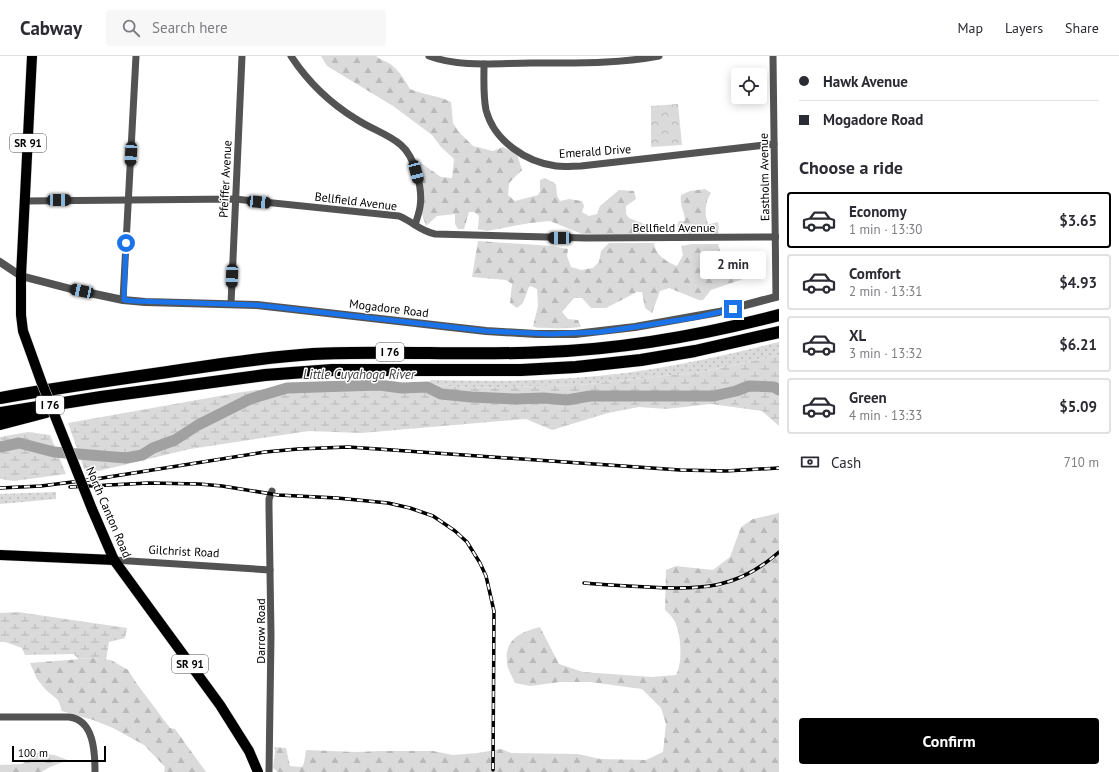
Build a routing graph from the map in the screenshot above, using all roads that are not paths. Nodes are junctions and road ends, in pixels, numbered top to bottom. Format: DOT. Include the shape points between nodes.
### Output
graph roads {
  1 [pos="32,56"];
  2 [pos="136,56"];
  3 [pos="242,56"];
  4 [pos="291,56"];
  5 [pos="429,56"];
  6 [pos="659,56"];
  7 [pos="773,56"];
  8 [pos="585,59"];
  9 [pos="484,64"];
  10 [pos="774,144"];
  11 [pos="235,199"];
  12 [pos="129,200"];
  13 [pos="25,201"];
  14 [pos="415,225"];
  15 [pos="776,237"];
  16 [pos="0,262"];
  17 [pos="21,276"];
  18 [pos="778,296"];
  19 [pos="124,300"];
  20 [pos="230,304"];
  21 [pos="779,315"];
  22 [pos="779,332"];
  23 [pos="101,397"];
  24 [pos="0,398"];
  25 [pos="0,413"];
  26 [pos="0,424"];
  27 [pos="272,491"];
  28 [pos="0,554"];
  29 [pos="114,560"];
  30 [pos="270,570"];
  31 [pos="0,717"];
  32 [pos="95,772"];
  33 [pos="258,772"];
  34 [pos="269,772"];
  1 -- 13 [label="main road, SR 91"];
  2 -- 12 [label="street"];
  3 -- 11 [label="street, Pfeiffer Avenue"];
  4 -- 14 [label="street" via="309,81 331,101 406,150 416,172 420,190 420,207"];
  5 -- 9 [label="street"];
  6 -- 8 [label="street" via="624,62"];
  7 -- 10 [label="street, Eastholm Avenue"];
  8 -- 9 [label="street"];
  9 -- 10 [label="street, Emerald Drive" via="486,106 495,130 517,151 542,163 581,166"];
  10 -- 15 [label="street, Eastholm Avenue"];
  11 -- 12 [label="street, Bellfield Avenue"];
  11 -- 14 [label="street, Bellfield Avenue" via="399,216"];
  11 -- 20 [label="street, Pfeiffer Avenue"];
  12 -- 13 [label="street, Bellfield Avenue"];
  12 -- 19 [label="street"];
  13 -- 17 [label="main road, SR 91"];
  14 -- 15 [label="street, Bellfield Avenue" via="435,234 586,238"];
  15 -- 18 [label="street, Eastholm Avenue"];
  16 -- 17 [label="street, Mogadore Road"];
  17 -- 19 [label="street, Mogadore Road"];
  17 -- 29 [label="main road, North Canton Road / SR 91, bridge" via="23,331"];
  18 -- 20 [label="street, Mogadore Road" via="674,321 600,332 550,334 486,331"];
  19 -- 20 [label="street, Mogadore Road"];
  21 -- 24 [label="highway, I 76" via="709,332 607,347 517,353 311,354 242,361"];
  22 -- 23 [label="highway, I 76" via="695,351 576,367 521,370 332,370 240,378"];
  23 -- 25 [label="highway, I 76"];
  23 -- 26 [label="highway"];
  27 -- 30 [label="street, Darrow Road" via="269,498"];
  28 -- 29 [label="main road, Gilchrist Road"];
  29 -- 30 [label="street, Gilchrist Road"];
  29 -- 33 [label="main road, North Canton Road / SR 91" via="224,711 249,750"];
  30 -- 34 [label="street, Darrow Road"];
  31 -- 32 [label="street" via="57,717 78,720 91,736"];
}
